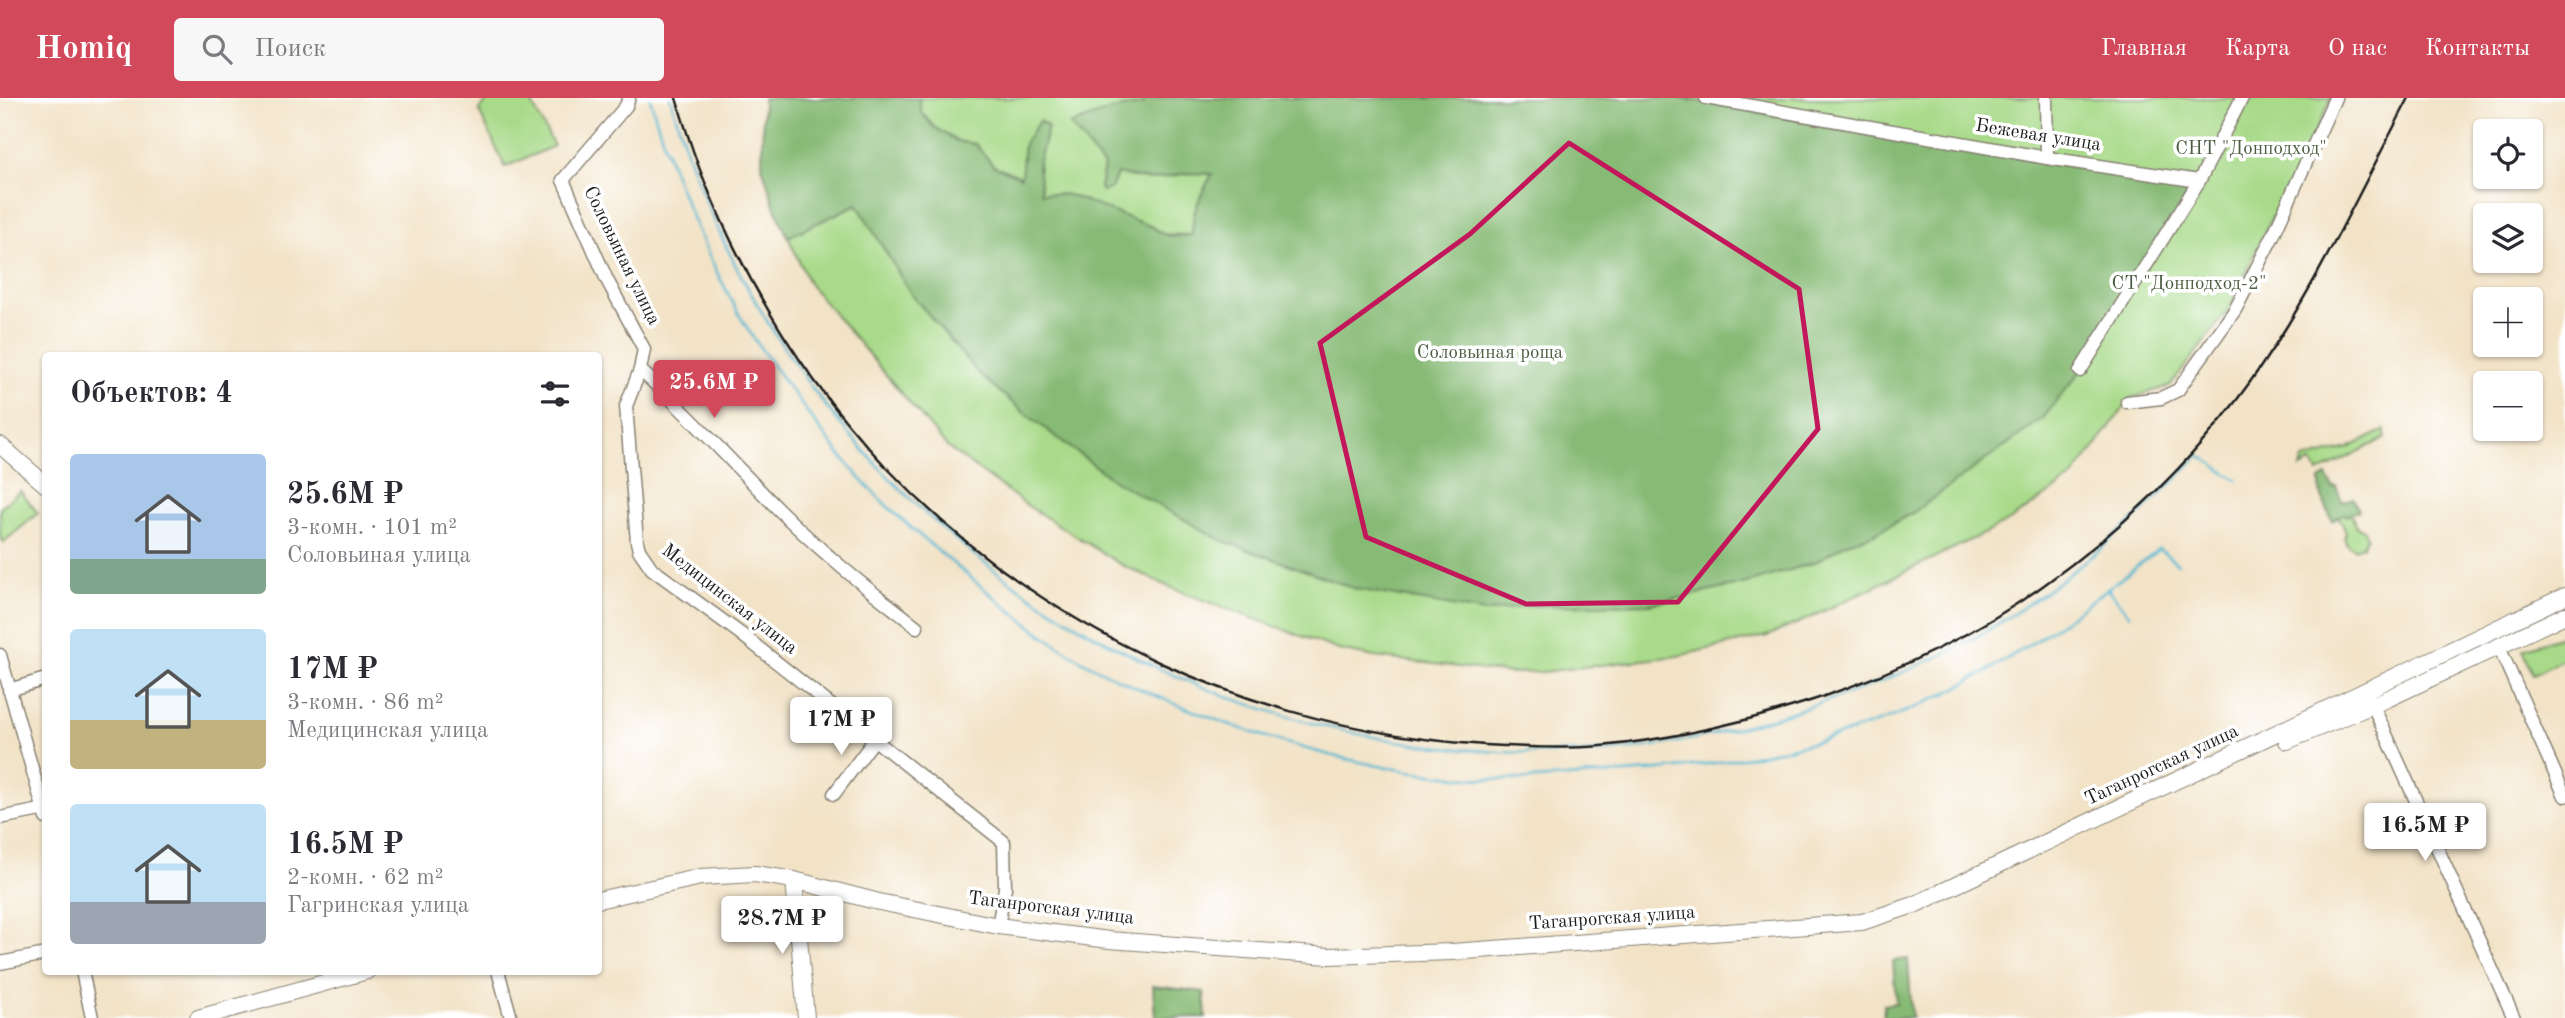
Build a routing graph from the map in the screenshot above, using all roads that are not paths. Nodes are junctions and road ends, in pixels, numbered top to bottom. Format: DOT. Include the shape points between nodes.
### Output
graph roads {
  1 [pos="629,98"];
  2 [pos="1706,98"];
  3 [pos="2046,98"];
  4 [pos="2242,98"];
  5 [pos="2335,98"];
  6 [pos="1744,102"];
  7 [pos="2047,158"];
  8 [pos="2199,181"];
  9 [pos="640,370"];
  10 [pos="2080,371"];
  11 [pos="2127,402"];
  12 [pos="0,444"];
  13 [pos="42,481"];
  14 [pos="2565,596"];
  15 [pos="2565,615"];
  16 [pos="918,627"];
  17 [pos="2499,647"];
  18 [pos="0,655"];
  19 [pos="42,680"];
  20 [pos="5,685"];
  21 [pos="2369,698"];
  22 [pos="875,739"];
  23 [pos="834,794"];
  24 [pos="2565,796"];
  25 [pos="42,802"];
  26 [pos="42,812"];
  27 [pos="0,818"];
  28 [pos="795,886"];
  29 [pos="602,899"];
  30 [pos="602,910"];
  31 [pos="998,931"];
  32 [pos="42,955"];
  33 [pos="0,962"];
  34 [pos="83,975"];
  35 [pos="353,975"];
  36 [pos="499,975"];
  37 [pos="92,1018"];
  38 [pos="198,1018"];
  39 [pos="510,1018"];
  40 [pos="806,1018"];
  41 [pos="2514,1018"];
  1 -- 9 [label="street, Соловьиная улица" via="563,180 607,280 644,349"];
  2 -- 6 [label="street, Бежевая улица"];
  3 -- 7 [label="street"];
  4 -- 8 [label="street"];
  5 -- 11 [label="street" via="2235,310 2178,390 2161,398"];
  6 -- 7 [label="street, Бежевая улица"];
  7 -- 8 [label="street, Бежевая улица"];
  8 -- 10 [label="street"];
  9 -- 16 [label="street" via="829,557"];
  9 -- 22 [label="street, Медицинская улица" via="626,406 637,542 642,555 652,569"];
  12 -- 13 [label="main road"];
  14 -- 21 [label="main road, Таганрогская улица"];
  15 -- 17 [label="main road, Таганрогская улица"];
  17 -- 21 [label="main road, Таганрогская улица"];
  17 -- 24 [label="street"];
  18 -- 20 [label="street"];
  19 -- 20 [label="street"];
  20 -- 25 [label="street"];
  21 -- 31 [label="main road, Таганрогская улица" via="1972,878 1862,922 1485,954 1329,956"];
  21 -- 41 [label="street"];
  22 -- 23 [label="street"];
  22 -- 31 [label="street, Медицинская улица" via="1004,842 1005,888"];
  26 -- 27 [label="street"];
  28 -- 29 [label="main road, Таганрогская улица" via="755,874 729,874"];
  28 -- 30 [label="main road, Таганрогская улица" via="703,887"];
  28 -- 31 [label="main road, Таганрогская улица"];
  28 -- 40 [label="main road"];
  32 -- 33 [label="street"];
  34 -- 37 [label="street"];
  35 -- 38 [label="main road"];
  36 -- 39 [label="street"];
}
